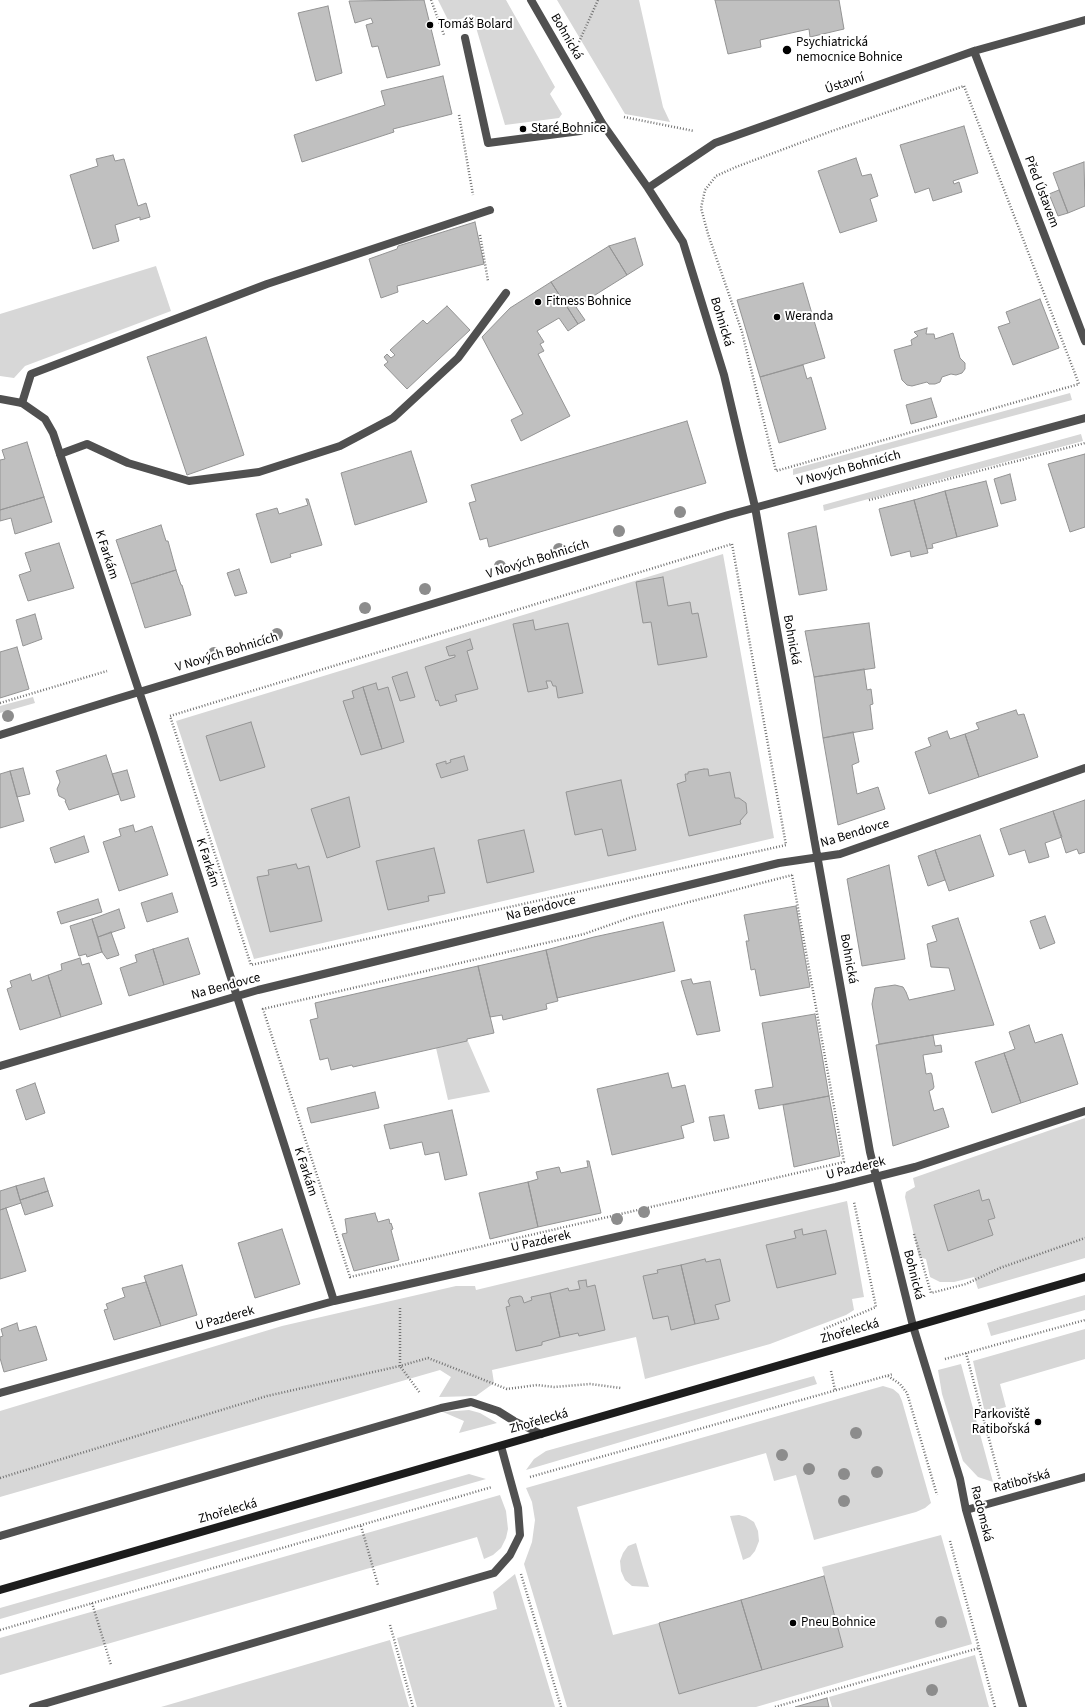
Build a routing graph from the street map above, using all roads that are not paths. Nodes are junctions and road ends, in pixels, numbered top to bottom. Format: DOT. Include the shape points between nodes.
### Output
graph roads {
  1 [pos="531,0"];
  2 [pos="1085,20"];
  3 [pos="465,38"];
  4 [pos="974,51"];
  5 [pos="602,123"];
  6 [pos="648,188"];
  7 [pos="490,210"];
  8 [pos="506,293"];
  9 [pos="1085,341"];
  10 [pos="0,399"];
  11 [pos="22,403"];
  12 [pos="1085,418"];
  13 [pos="60,454"];
  14 [pos="755,507"];
  15 [pos="139,692"];
  16 [pos="0,735"];
  17 [pos="1085,768"];
  18 [pos="818,858"];
  19 [pos="237,995"];
  20 [pos="0,1066"];
  21 [pos="1085,1111"];
  22 [pos="876,1177"];
  23 [pos="1085,1277"];
  24 [pos="334,1301"];
  25 [pos="913,1326"];
  26 [pos="0,1393"];
  27 [pos="541,1434"];
  28 [pos="501,1446"];
  29 [pos="1085,1477"];
  30 [pos="966,1510"];
  31 [pos="0,1536"];
  32 [pos="0,1590"];
  33 [pos="33,1707"];
  34 [pos="1023,1707"];
  1 -- 5 [label="street, Bohnická"];
  2 -- 4 [label="street, Ústavní"];
  3 -- 5 [label="street" via="488,143 580,131"];
  4 -- 6 [label="street, Ústavní" via="715,143"];
  4 -- 9 [label="street, Před Ústavem"];
  5 -- 6 [label="street, Bohnická"];
  6 -- 14 [label="street, Bohnická" via="683,242 724,375"];
  7 -- 11 [label="street" via="267,284 31,374"];
  8 -- 13 [label="street" via="458,358 393,418 340,446 259,472 189,481 128,463 87,444"];
  10 -- 11 [label="street"];
  11 -- 13 [label="street, K Farkám" via="45,418"];
  12 -- 14 [label="street, V Nových Bohnicích"];
  13 -- 15 [label="street, K Farkám"];
  14 -- 15 [label="street, V Nových Bohnicích"];
  14 -- 18 [label="street, Bohnická"];
  15 -- 16 [label="street, V Nových Bohnicích"];
  15 -- 19 [label="street, K Farkám"];
  17 -- 18 [label="street, Na Bendovce" via="840,854"];
  18 -- 19 [label="street, Na Bendovce" via="771,865"];
  18 -- 22 [label="street, Bohnická"];
  19 -- 20 [label="street, Na Bendovce"];
  19 -- 24 [label="street, K Farkám"];
  21 -- 22 [label="street, U Pazderek" via="944,1158"];
  22 -- 24 [label="street, U Pazderek"];
  22 -- 25 [label="street, Bohnická"];
  23 -- 25 [label="street, Zhořelecká"];
  24 -- 26 [label="street, U Pazderek"];
  25 -- 27 [label="street, Zhořelecká"];
  25 -- 30 [label="street, Radomská" via="960,1479"];
  27 -- 28 [label="street, Zhořelecká"];
  27 -- 31 [label="street" via="498,1411 471,1402 433,1410"];
  28 -- 32 [label="street, Zhořelecká"];
  28 -- 33 [label="street" via="518,1508 520,1534 510,1555 494,1573"];
  29 -- 30 [label="street, Ratibořská"];
  30 -- 34 [label="street, Radomská"];
}
